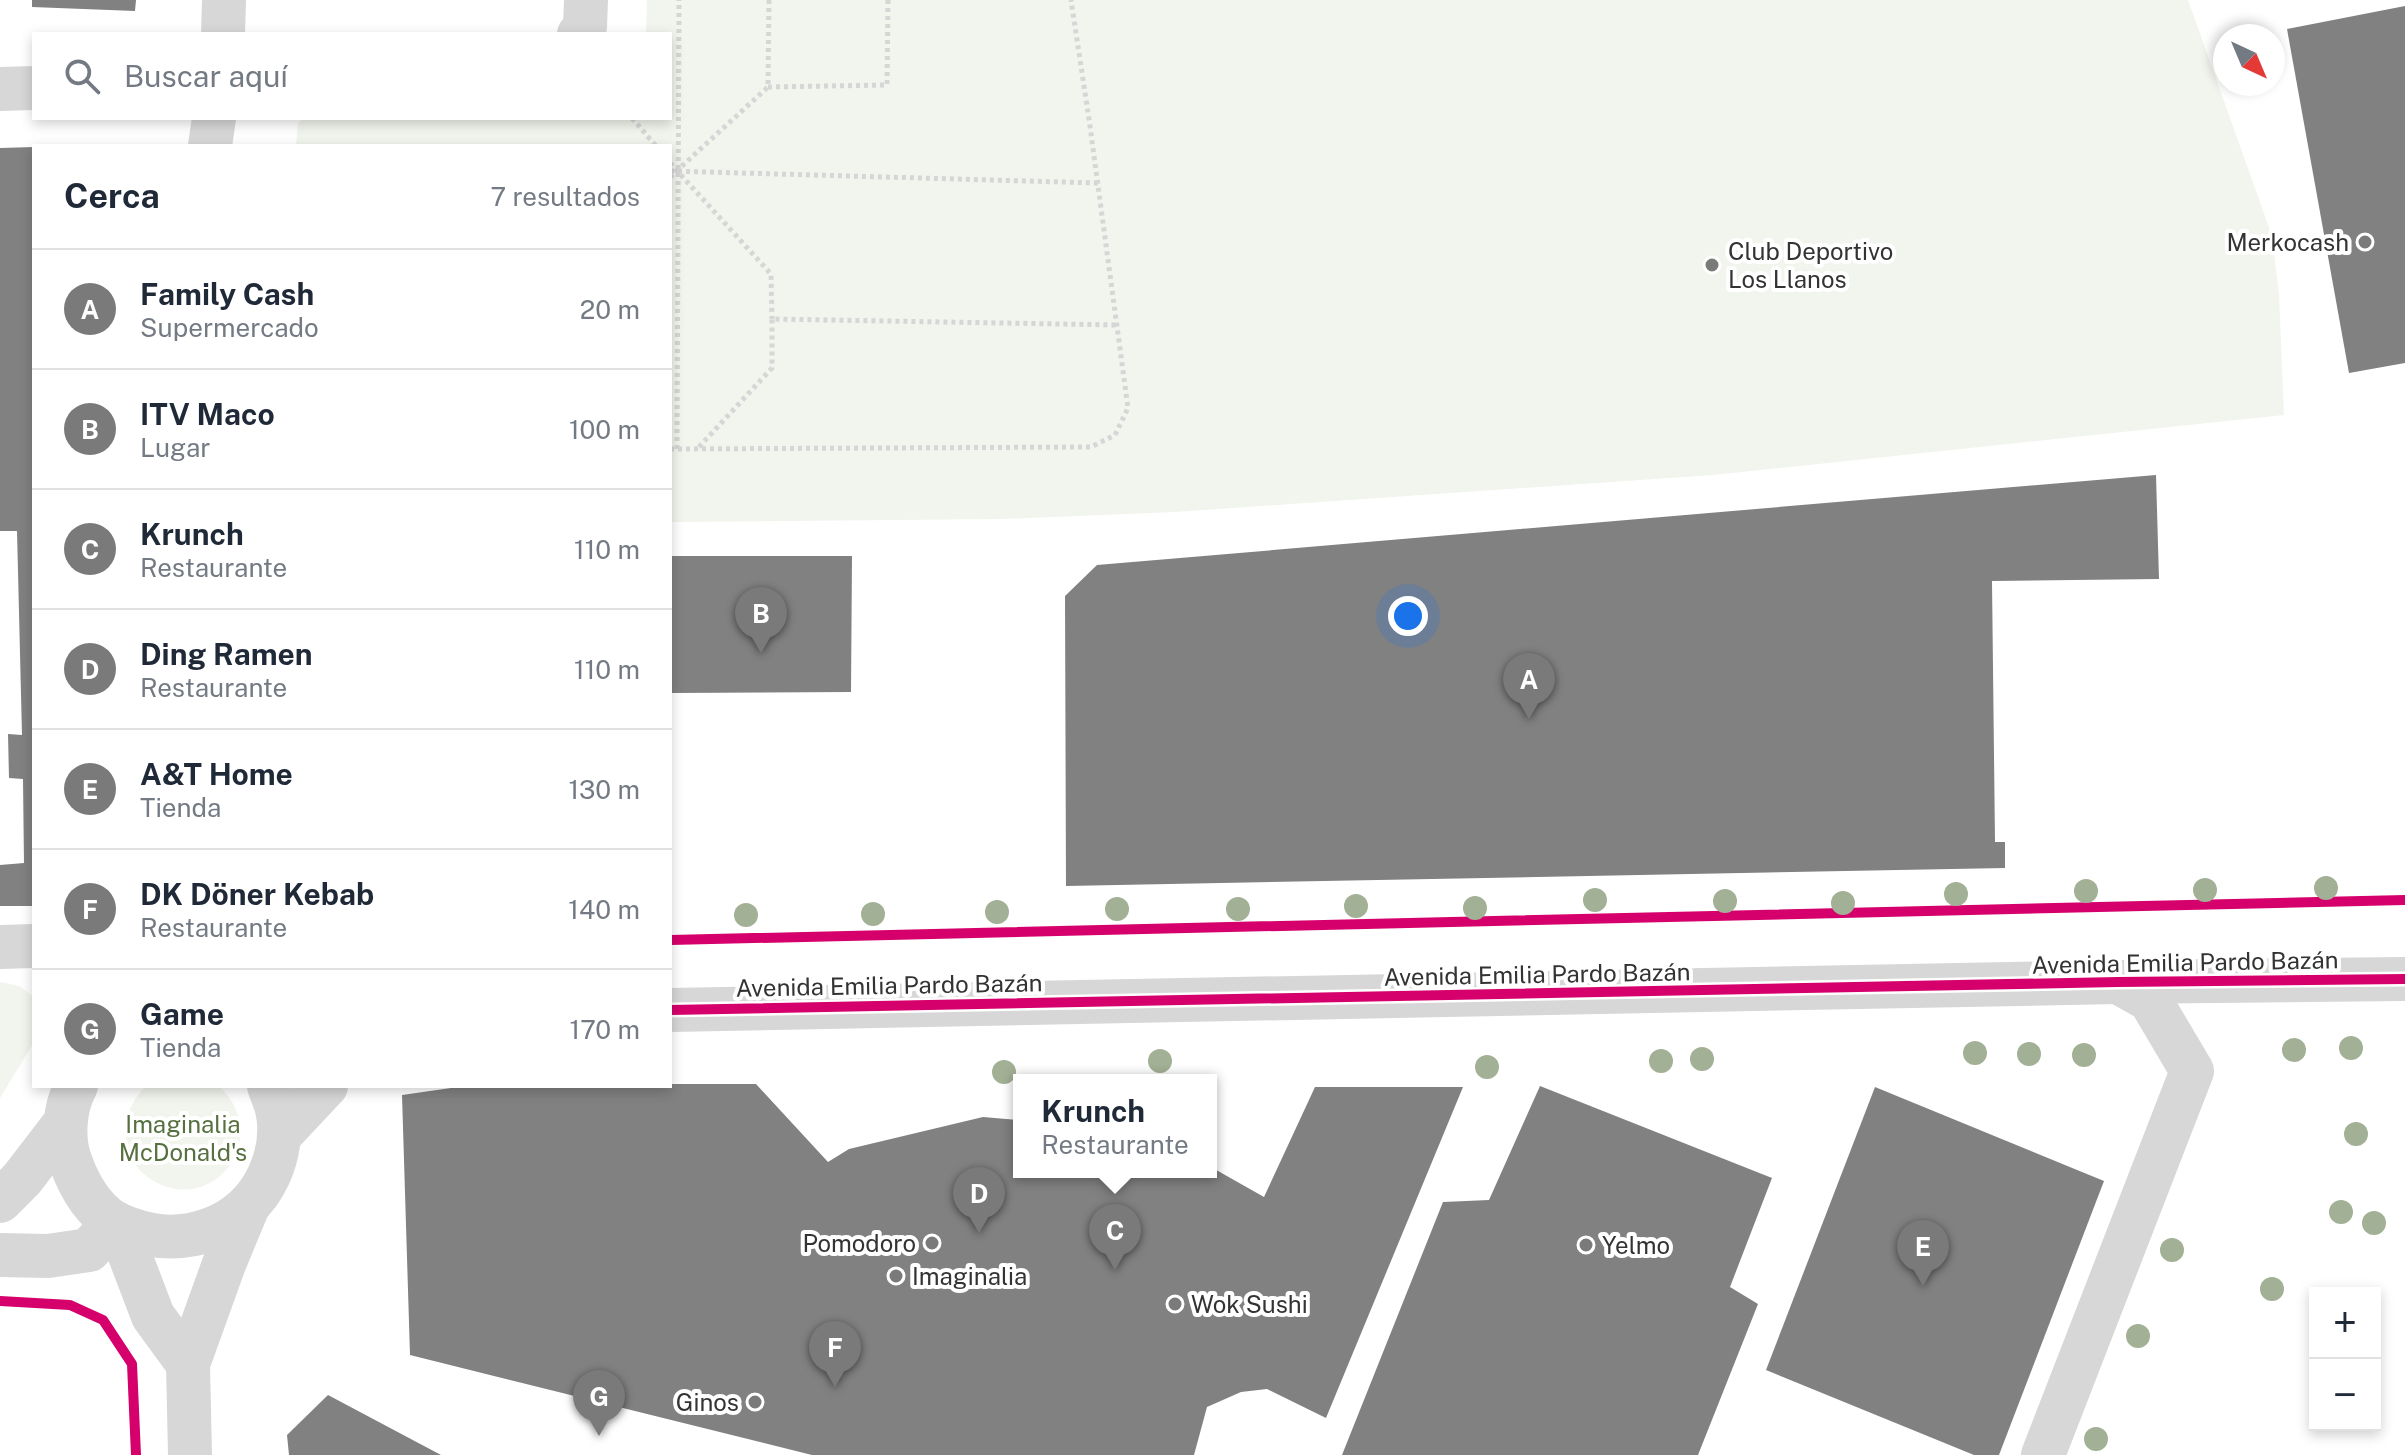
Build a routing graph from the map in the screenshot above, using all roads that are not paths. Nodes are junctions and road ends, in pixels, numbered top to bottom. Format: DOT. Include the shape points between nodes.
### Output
graph roads {
  1 [pos="224,0"];
  2 [pos="586,0"];
  3 [pos="223,32"];
  4 [pos="581,32"];
  5 [pos="32,88"];
  6 [pos="0,89"];
  7 [pos="214,120"];
  8 [pos="210,144"];
  9 [pos="32,946"];
  10 [pos="0,947"];
  11 [pos="2405,979"];
  12 [pos="2118,982"];
  13 [pos="672,1010"];
  14 [pos="270,1088"];
  15 [pos="324,1088"];
  16 [pos="71,1104"];
  17 [pos="279,1136"];
  18 [pos="0,1201"];
  19 [pos="248,1206"];
  20 [pos="116,1223"];
  21 [pos="0,1255"];
  22 [pos="188,1364"];
  23 [pos="190,1455"];
  24 [pos="2043,1455"];
  1 -- 3 [label="street"];
  2 -- 4 [label="street"];
  5 -- 6 [label="street"];
  7 -- 8 [label="street"];
  9 -- 10 [label="street"];
  11 -- 12 [label="street, Avenida Emilia Pardo Bazán"];
  12 -- 13 [label="street, Avenida Emilia Pardo Bazán"];
  12 -- 24 [label="street" via="2150,1000 2192,1071"];
  14 -- 17 [label="street"];
  15 -- 17 [label="street"];
  16 -- 18 [label="street" via="22,1179"];
  16 -- 20 [label="street" via="67,1154 78,1183"];
  17 -- 19 [label="street" via="264,1185"];
  19 -- 20 [label="street" via="201,1234 173,1238"];
  19 -- 22 [label="street"];
  20 -- 21 [label="street" via="89,1250"];
  20 -- 22 [label="street" via="153,1316"];
  22 -- 23 [label="street"];
}
